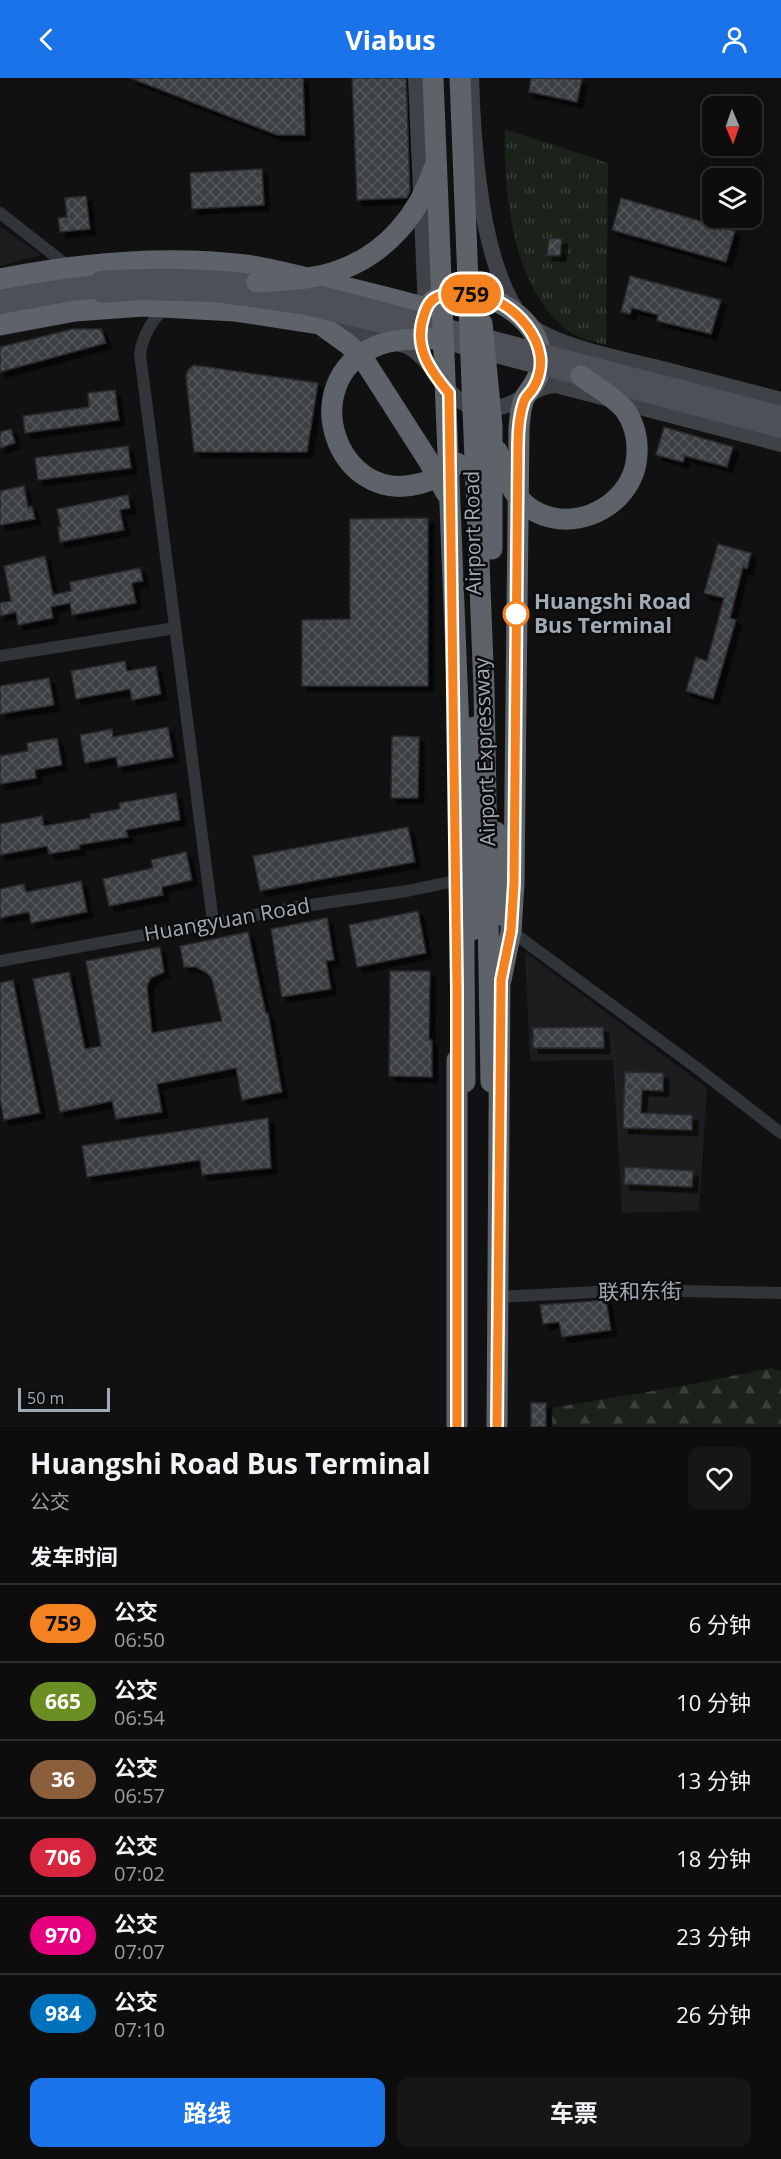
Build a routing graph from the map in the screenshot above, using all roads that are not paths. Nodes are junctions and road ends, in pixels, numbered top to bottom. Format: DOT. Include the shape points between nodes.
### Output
graph roads {
  1 [pos="416,78"];
  2 [pos="435,78"];
  3 [pos="458,78"];
  4 [pos="471,78"];
  5 [pos="472,117"];
  6 [pos="417,123"];
  7 [pos="440,147"];
  8 [pos="0,213"];
  9 [pos="69,267"];
  10 [pos="0,279"];
  11 [pos="257,282"];
  12 [pos="322,282"];
  13 [pos="101,287"];
  14 [pos="0,296"];
  15 [pos="388,297"];
  16 [pos="164,307"];
  17 [pos="426,308"];
  18 [pos="0,310"];
  19 [pos="522,318"];
  20 [pos="320,324"];
  21 [pos="0,325"];
  22 [pos="440,332"];
  23 [pos="376,337"];
  24 [pos="624,359"];
  25 [pos="429,366"];
  26 [pos="581,376"];
  27 [pos="449,393"];
  28 [pos="525,397"];
  29 [pos="612,399"];
  30 [pos="781,400"];
  31 [pos="781,415"];
  32 [pos="481,428"];
  33 [pos="781,429"];
  34 [pos="781,444"];
  35 [pos="452,505"];
  36 [pos="517,506"];
  37 [pos="175,628"];
  38 [pos="0,656"];
  39 [pos="483,727"];
  40 [pos="455,881"];
  41 [pos="213,922"];
  42 [pos="511,931"];
  43 [pos="0,961"];
  44 [pos="501,980"];
  45 [pos="457,989"];
  46 [pos="781,1133"];
  47 [pos="781,1293"];
  48 [pos="498,1297"];
  49 [pos="497,1388"];
  50 [pos="457,1427"];
  51 [pos="463,1427"];
  52 [pos="488,1427"];
  53 [pos="497,1427"];
  54 [pos="506,1427"];
  1 -- 6 [label="main road"];
  2 -- 7 [label="highway, Airport Road, bridge"];
  2 -- 51 [label="highway, Airport Expressway, bridge" via="463,832"];
  3 -- 32 [label="highway, Airport Road, bridge" via="468,210 483,328"];
  3 -- 52 [label="highway, Airport Expressway, bridge" via="487,827 491,1071"];
  4 -- 5 [label="main road"];
  5 -- 6 [label="main road" via="456,129 437,130"];
  5 -- 19 [label="main road" via="481,200 490,239 505,286"];
  6 -- 17 [label="main road"];
  7 -- 11 [label="highway, bridge" via="417,208 376,251 340,271"];
  7 -- 32 [label="highway, Airport Road, bridge" via="468,377"];
  8 -- 9 [label="street"];
  9 -- 10 [label="highway"];
  9 -- 12 [label="highway" via="137,261 222,263 275,270"];
  11 -- 13 [label="main road, bridge" via="178,277"];
  11 -- 22 [label="main road, bridge" via="310,291"];
  12 -- 15 [label="highway"];
  12 -- 20 [label="highway" via="331,293 333,308"];
  13 -- 14 [label="main road" via="44,286"];
  13 -- 18 [label="main road"];
  13 -- 22 [label="main road, bridge" via="259,297"];
  15 -- 17 [label="highway"];
  15 -- 23 [label="highway" via="395,319"];
  16 -- 20 [label="highway" via="235,311"];
  16 -- 21 [label="highway" via="86,310"];
  16 -- 37 [label="street" via="148,326 140,354"];
  17 -- 19 [label="highway" via="438,296 473,294 502,303"];
  17 -- 25 [label="main road" via="420,340"];
  19 -- 24 [label="main road" via="551,337"];
  19 -- 28 [label="highway" via="541,356 537,380"];
  20 -- 23 [label="main road"];
  20 -- 35 [label="highway" via="364,360 428,459"];
  22 -- 26 [label="main road, bridge"];
  22 -- 31 [label="main road, bridge"];
  22 -- 32 [label="highway, bridge" via="376,346 344,371 332,405 337,442 343,455 366,476 395,486 411,486 446,474"];
  23 -- 25 [label="main road" via="408,346"];
  24 -- 29 [label="main road" via="612,382"];
  24 -- 30 [label="main road"];
  25 -- 27 [label="main road"];
  26 -- 32 [label="highway, bridge" via="618,403 636,435 637,462 630,483 603,510 565,519 544,515 526,505 509,482 495,446"];
  26 -- 33 [label="main road, bridge"];
  27 -- 28 [label="main road" via="468,404 487,408"];
  27 -- 35 [label="main road"];
  28 -- 29 [label="main road" via="548,385"];
  28 -- 36 [label="highway, Airport Road" via="519,429"];
  29 -- 34 [label="main road"];
  32 -- 39 [label="highway, Airport Road, bridge"];
  35 -- 36 [label="highway" via="471,490 490,489 506,495"];
  35 -- 40 [label="highway, Airport Road"];
  36 -- 42 [label="highway, Airport Road"];
  37 -- 38 [label="street"];
  37 -- 41 [label="street"];
  39 -- 44 [label="highway, Airport Road"];
  39 -- 45 [label="highway, Airport Road" via="474,918"];
  40 -- 41 [label="street, Huangyuan Road"];
  40 -- 45 [label="highway, Airport Road"];
  41 -- 43 [label="street, Huangyuan Road"];
  42 -- 44 [label="highway, Airport Road"];
  42 -- 46 [label="street"];
  44 -- 48 [label="highway, Airport Road"];
  45 -- 50 [label="highway, Airport Road"];
  47 -- 48 [label="street, 联和东街" via="635,1290"];
  48 -- 49 [label="highway, Airport Road"];
  49 -- 53 [label="highway, Airport Road"];
  49 -- 54 [label="highway"];
}
